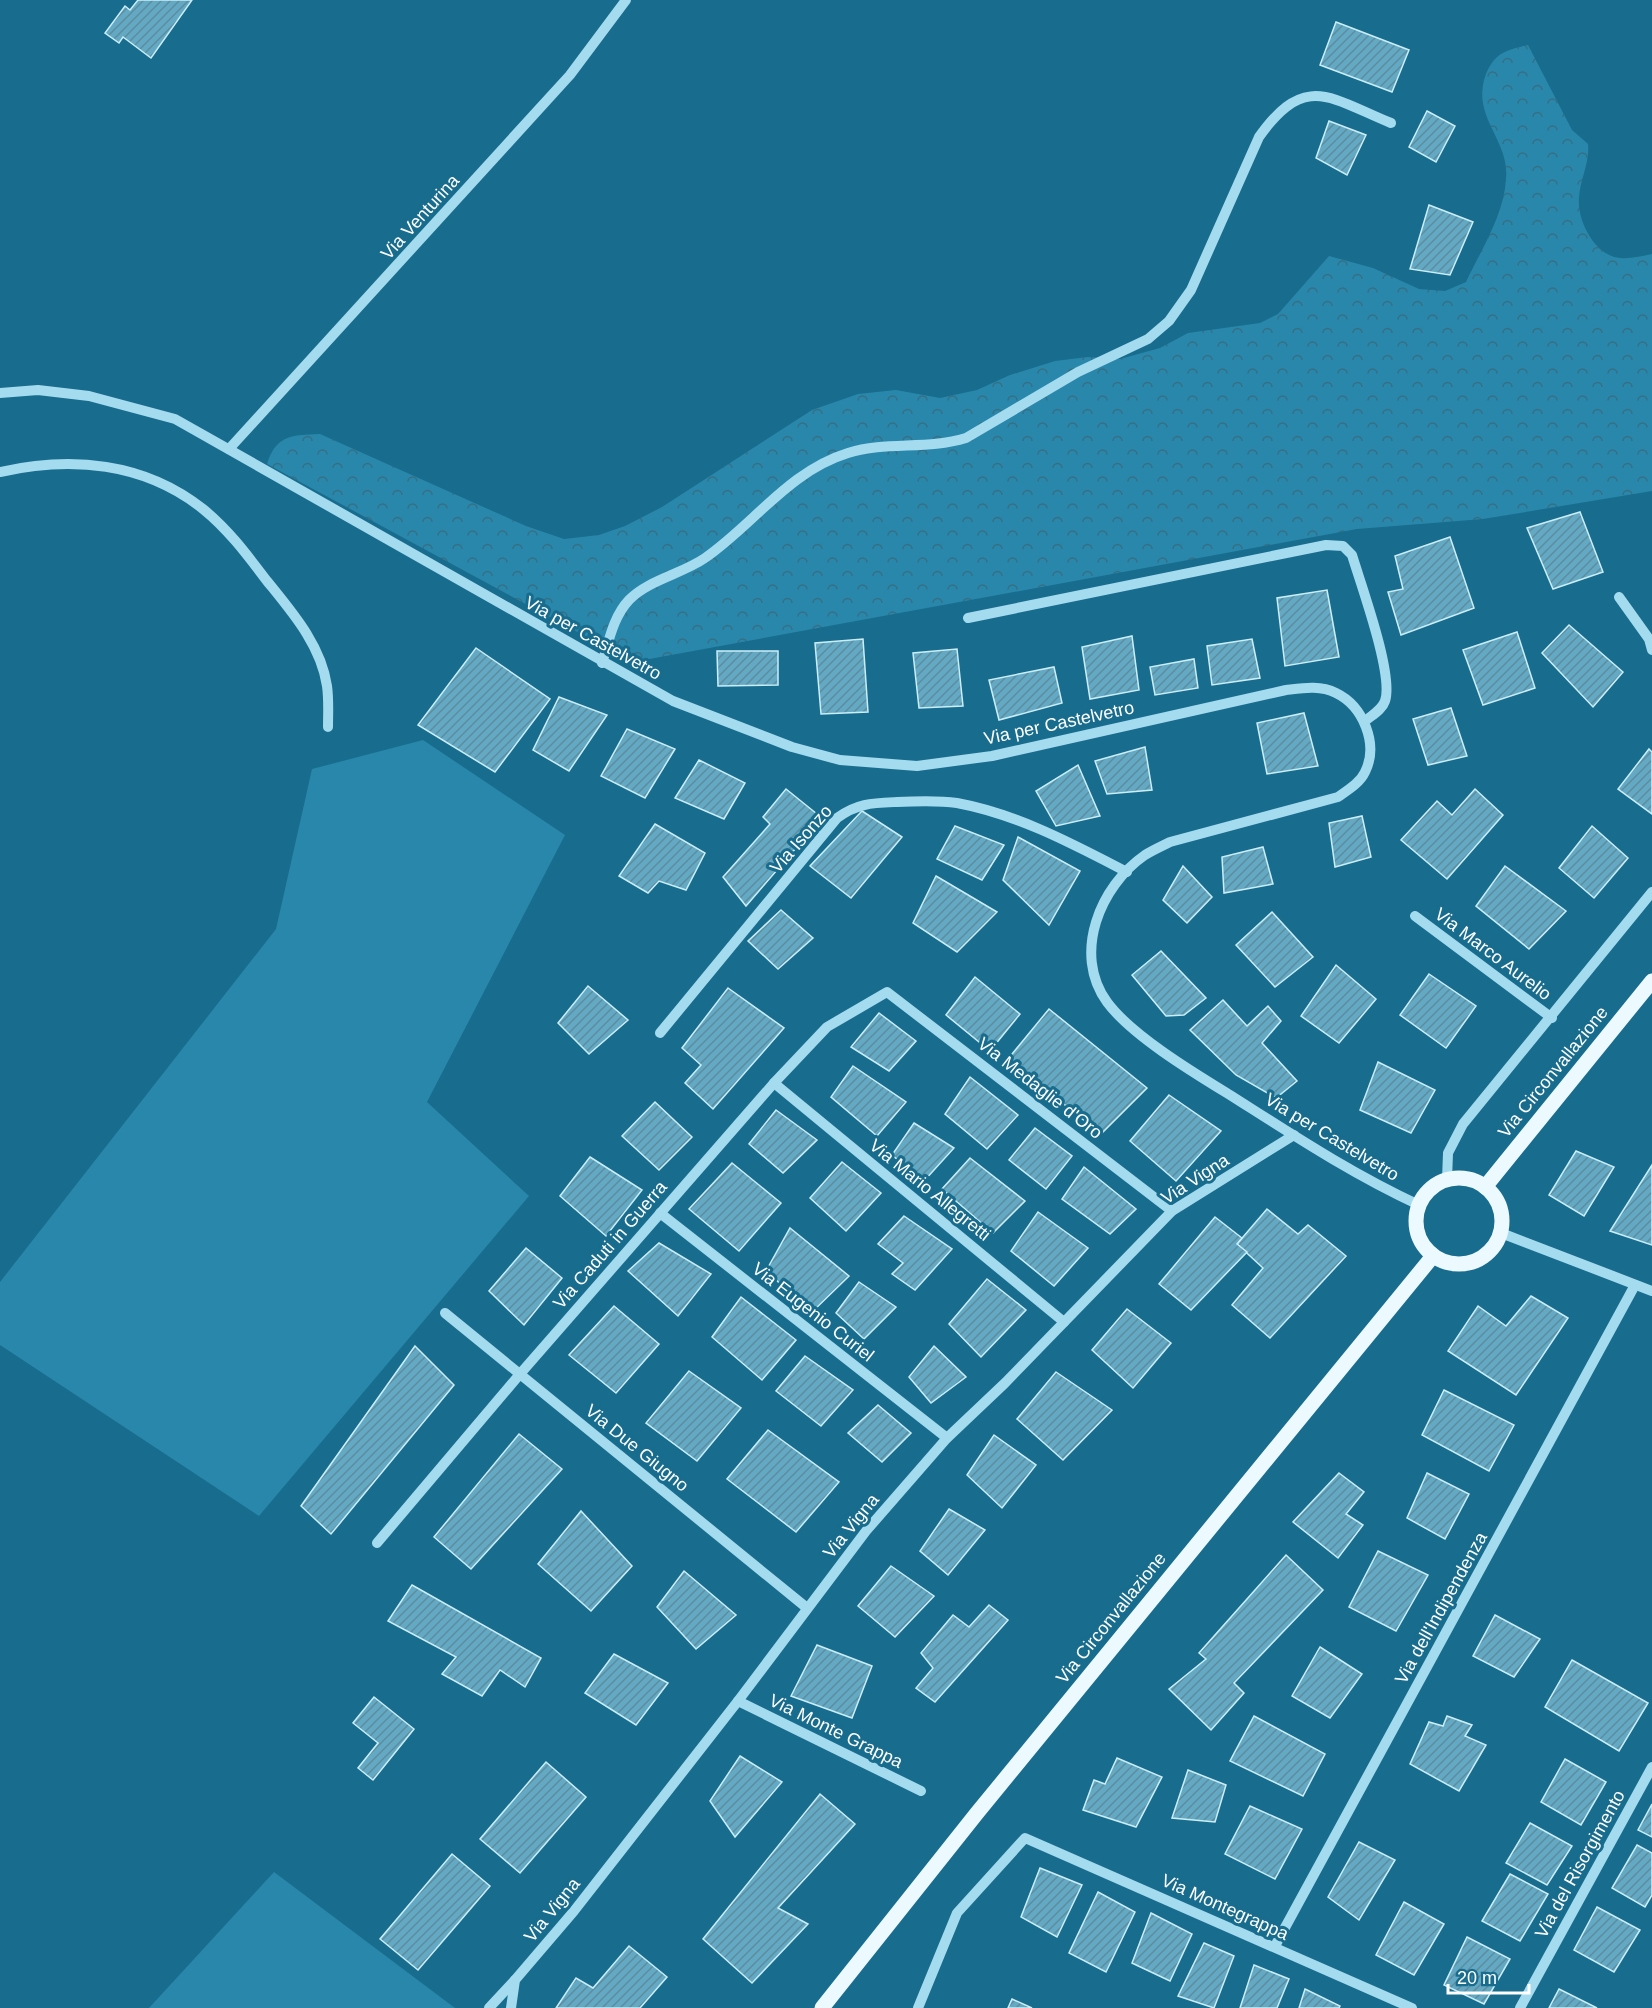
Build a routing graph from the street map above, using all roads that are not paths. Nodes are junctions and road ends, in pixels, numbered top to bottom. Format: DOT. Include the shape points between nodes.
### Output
graph roads {
  1 [pos="626,0"];
  2 [pos="1391,123"];
  3 [pos="0,393"];
  4 [pos="229,449"];
  5 [pos="0,472"];
  6 [pos="1620,597"];
  7 [pos="968,618"];
  8 [pos="1652,650"];
  9 [pos="602,663"];
  10 [pos="1365,721"];
  11 [pos="328,727"];
  12 [pos="1127,872"];
  13 [pos="1652,892"];
  14 [pos="1415,916"];
  15 [pos="1652,981"];
  16 [pos="887,992"];
  17 [pos="1552,1018"];
  18 [pos="660,1033"];
  19 [pos="774,1083"];
  20 [pos="1294,1135"];
  21 [pos="1447,1180"];
  22 [pos="1485,1187"];
  23 [pos="1419,1205"];
  24 [pos="1173,1211"];
  25 [pos="660,1213"];
  26 [pos="1501,1233"];
  27 [pos="1433,1256"];
  28 [pos="1635,1285"];
  29 [pos="1652,1292"];
  30 [pos="445,1313"];
  31 [pos="1064,1322"];
  32 [pos="520,1374"];
  33 [pos="947,1438"];
  34 [pos="377,1543"];
  35 [pos="807,1608"];
  36 [pos="738,1701"];
  37 [pos="1652,1767"];
  38 [pos="921,1791"];
  39 [pos="1275,1946"];
  40 [pos="516,1980"];
  41 [pos="489,2008"];
  42 [pos="511,2008"];
  43 [pos="822,2008"];
  44 [pos="918,2008"];
  45 [pos="1412,2008"];
  46 [pos="1520,2008"];
  1 -- 4 [label="street, Via Venturina" via="562,84"];
  2 -- 9 [label="street" via="1326,96 1308,95 1292,102 1272,118 1259,137 1191,290 1161,330 1078,372 966,438 849,453 802,475 706,558 630,599 617,615"];
  3 -- 4 [label="street, Via per Castelvetro" via="38,390 89,396 175,419"];
  4 -- 9 [label="street, Via per Castelvetro"];
  5 -- 11 [label="street" via="36,464 82,462 120,468 170,488 203,509 233,538 300,622 321,661 327,687"];
  6 -- 8 [label="street" via="1649,639"];
  7 -- 10 [label="street" via="1326,545 1342,546 1352,555 1385,671 1385,701"];
  9 -- 10 [label="street, Via per Castelvetro" via="673,701 792,747 840,760 917,766 992,756 1314,687 1335,692 1351,702"];
  10 -- 12 [label="street, Via per Castelvetro" via="1370,746 1366,771 1338,797 1170,842 1145,855"];
  12 -- 18 [label="street, Via Isonzo" via="1052,834 958,804 877,802 851,807 837,818"];
  12 -- 20 [label="street, Via per Castelvetro" via="1103,901 1093,930 1095,980 1107,1002 1178,1063"];
  13 -- 17 [label="street, Via Marco Aurelio"];
  14 -- 17 [label="street, Via Marco Aurelio"];
  15 -- 22 [label="main road, Via Circonvallazione"];
  16 -- 19 [label="street, Via Caduti in Guerra" via="827,1027"];
  16 -- 24 [label="street, Via Medaglie d'Oro"];
  17 -- 21 [label="street, Via Marco Aurelio" via="1463,1124 1448,1153"];
  19 -- 25 [label="street, Via Caduti in Guerra"];
  19 -- 31 [label="street, Via Mario Allegretti"];
  20 -- 23 [label="street, Via per Castelvetro" via="1363,1179"];
  20 -- 24 [label="street, Via Vigna"];
  21 -- 22 [label="main road" via="1467,1179"];
  21 -- 23 [label="main road" via="1431,1189"];
  22 -- 26 [label="main road" via="1502,1213"];
  23 -- 27 [label="main road" via="1418,1233"];
  24 -- 31 [label="street, Via Vigna"];
  25 -- 32 [label="street, Via Caduti in Guerra"];
  25 -- 33 [label="street, Via Eugenio Curiel"];
  26 -- 27 [label="main road" via="1491,1251 1473,1262 1452,1264"];
  26 -- 28 [label="street"];
  27 -- 43 [label="main road, Via Circonvallazione"];
  28 -- 29 [label="street"];
  28 -- 39 [label="street, Via dell'Indipendenza"];
  30 -- 32 [label="street, Via Due Giugno"];
  31 -- 33 [label="street, Via Vigna"];
  32 -- 34 [label="street, Via Caduti in Guerra"];
  32 -- 35 [label="street, Via Due Giugno"];
  33 -- 35 [label="street, Via Vigna" via="866,1531"];
  35 -- 36 [label="street, Via Vigna"];
  36 -- 38 [label="street, Via Monte Grappa"];
  36 -- 40 [label="street, Via Vigna"];
  37 -- 46 [label="street, Via del Risorgimento"];
  39 -- 44 [label="street, Via Montegrappa" via="1025,1838 957,1913"];
  39 -- 45 [label="street, Via Montegrappa"];
  40 -- 41 [label="street"];
  40 -- 42 [label="street, Via Vigna"];
}
